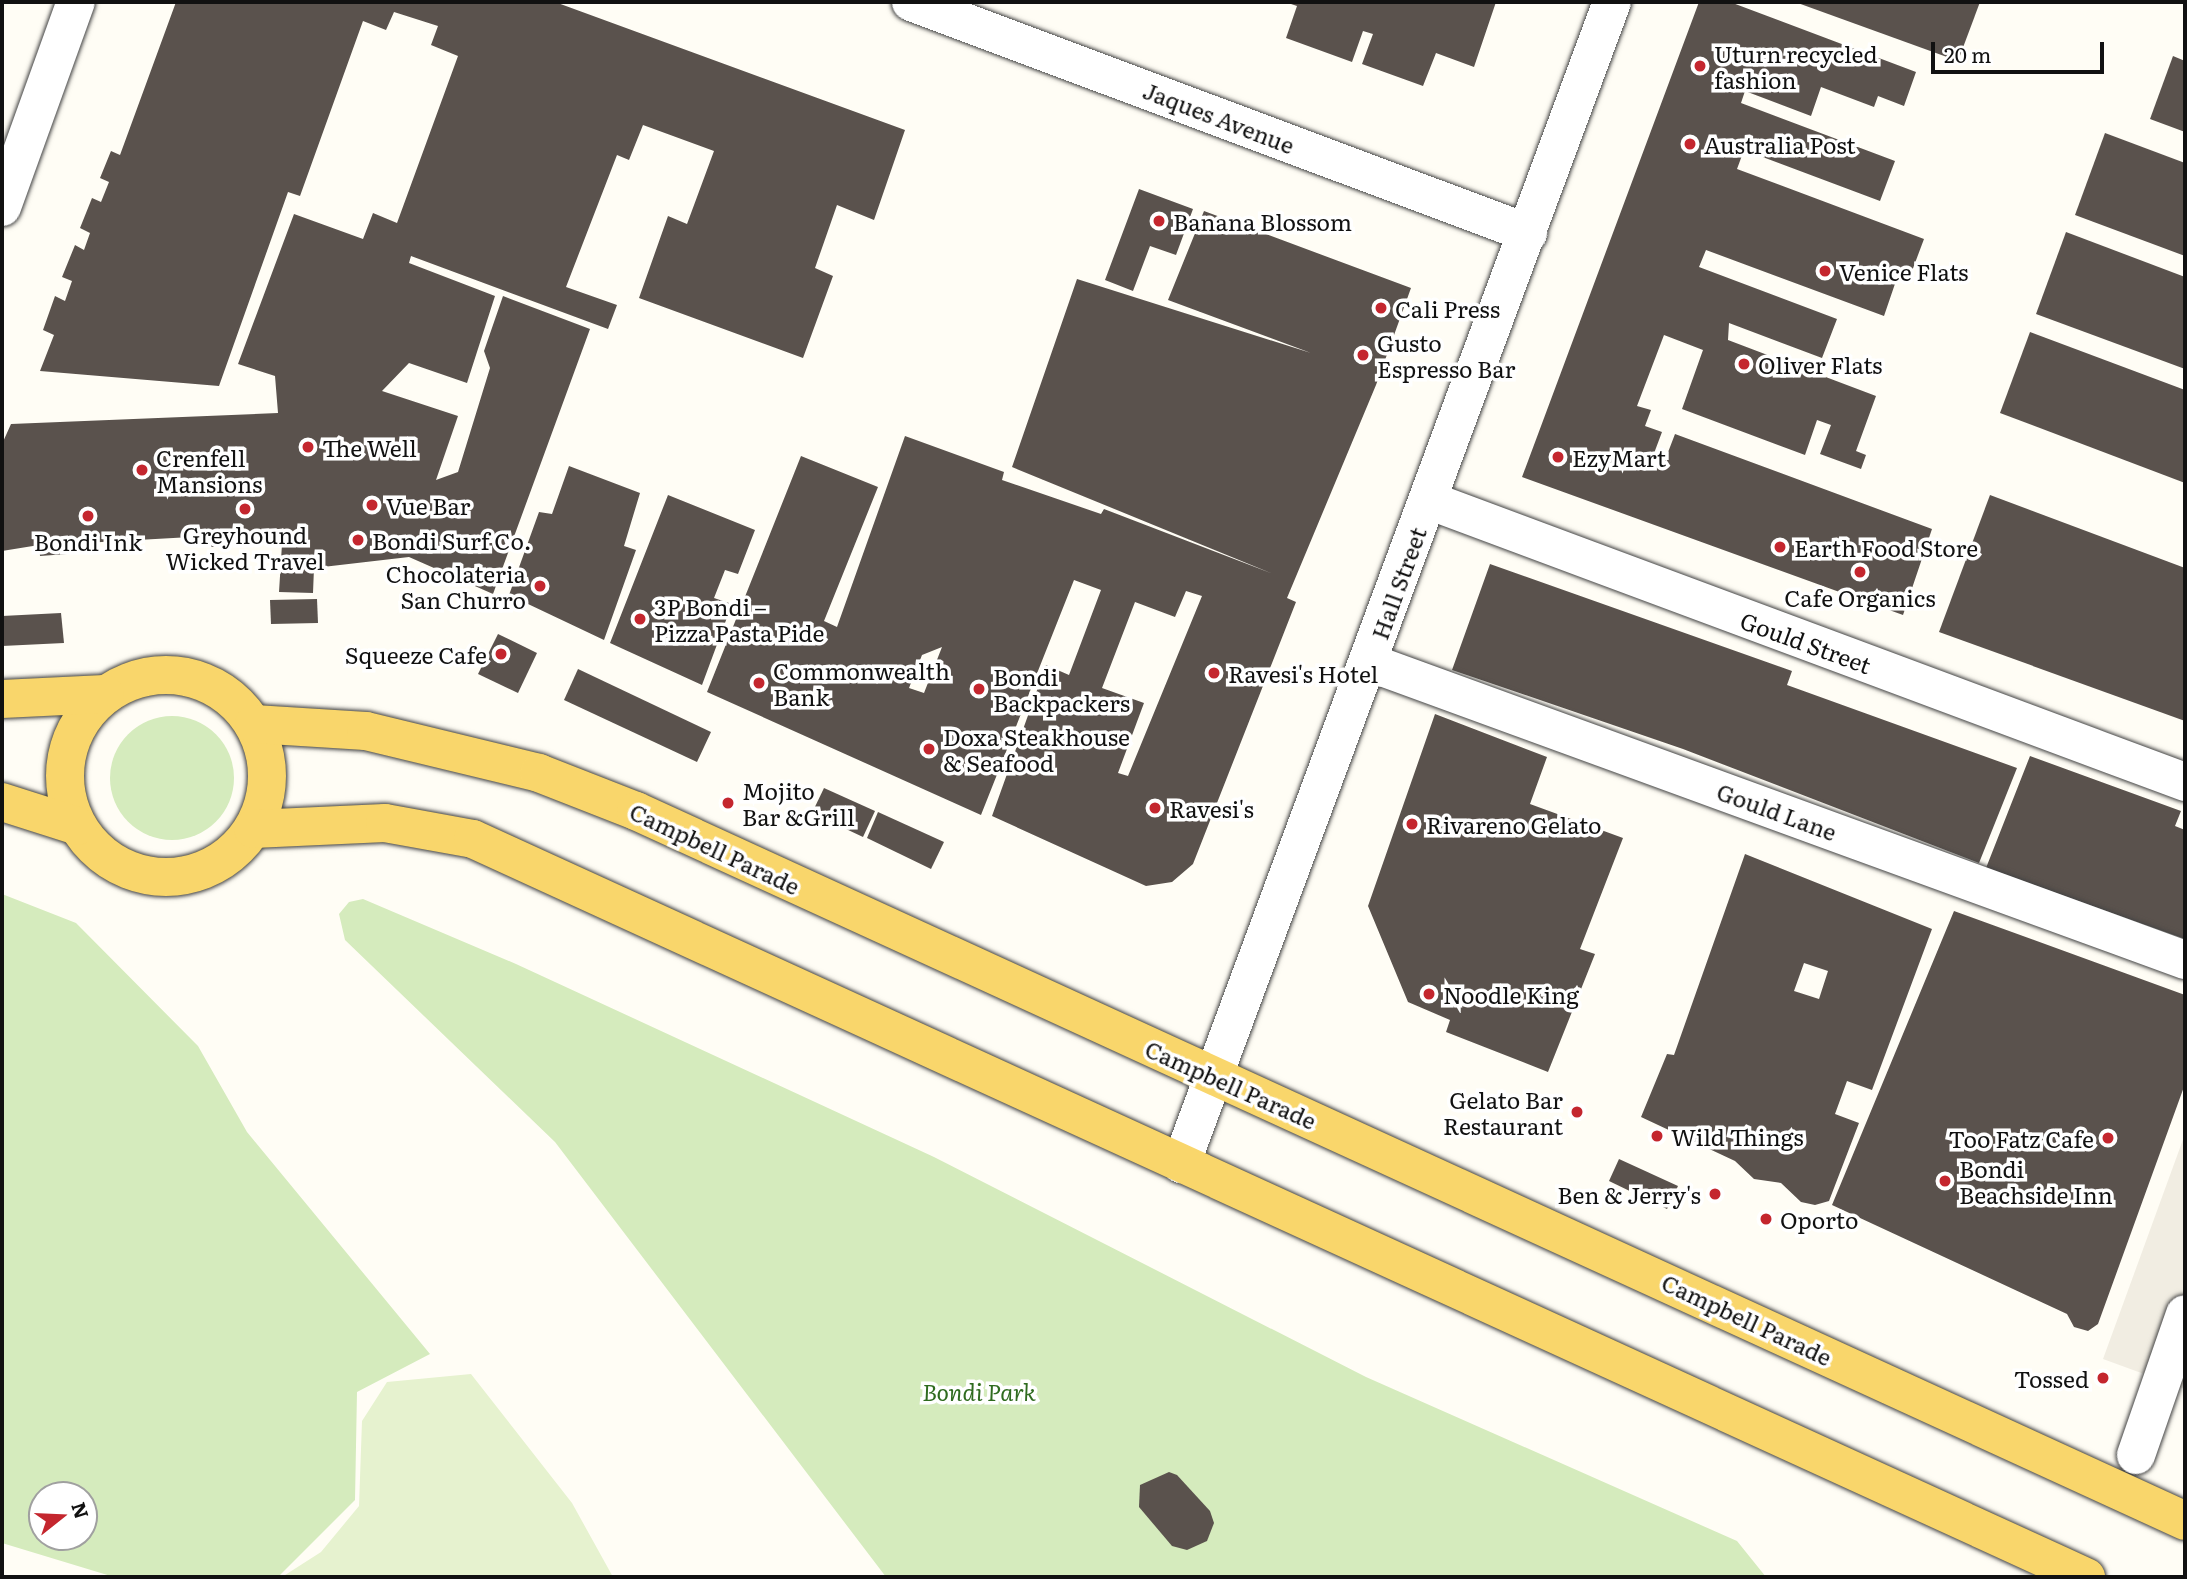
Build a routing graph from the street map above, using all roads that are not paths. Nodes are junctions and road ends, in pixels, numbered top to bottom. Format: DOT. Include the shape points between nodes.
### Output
graph roads {
  1 [pos="76,2"];
  2 [pos="911,2"];
  3 [pos="1612,2"];
  4 [pos="2,208"];
  5 [pos="1528,233"];
  6 [pos="1428,500"];
  7 [pos="1368,662"];
  8 [pos="105,694"];
  9 [pos="2,699"];
  10 [pos="254,724"];
  11 [pos="2185,782"];
  12 [pos="2,803"];
  13 [pos="77,826"];
  14 [pos="253,829"];
  15 [pos="2185,960"];
  16 [pos="1214,1077"];
  17 [pos="1181,1164"];
  18 [pos="2185,1314"];
  19 [pos="2136,1455"];
  20 [pos="2185,1521"];
  21 [pos="2086,1577"];
  1 -- 4 [label="street"];
  2 -- 5 [label="street, Jaques Avenue"];
  3 -- 5 [label="street, Hall Street"];
  5 -- 6 [label="street, Hall Street"];
  6 -- 7 [label="street, Hall Street"];
  6 -- 11 [label="street, Gould Street"];
  7 -- 15 [label="street, Gould Lane"];
  7 -- 16 [label="street, Hall Street"];
  8 -- 9 [label="main road"];
  8 -- 10 [label="main road" via="124,682 170,674 220,688"];
  8 -- 13 [label="main road" via="84,714 70,740 65,779"];
  10 -- 14 [label="main road" via="268,776 264,804"];
  10 -- 16 [label="main road, Campbell Parade" via="366,731 539,773 636,811"];
  12 -- 13 [label="main road"];
  13 -- 14 [label="main road" via="95,849 118,866 147,876 176,878 204,871 232,854"];
  14 -- 17 [label="main road" via="385,823 473,839"];
  16 -- 17 [label="street, Hall Street"];
  16 -- 20 [label="main road, Campbell Parade"];
  17 -- 21 [label="main road"];
  18 -- 19 [label="street"];
}
